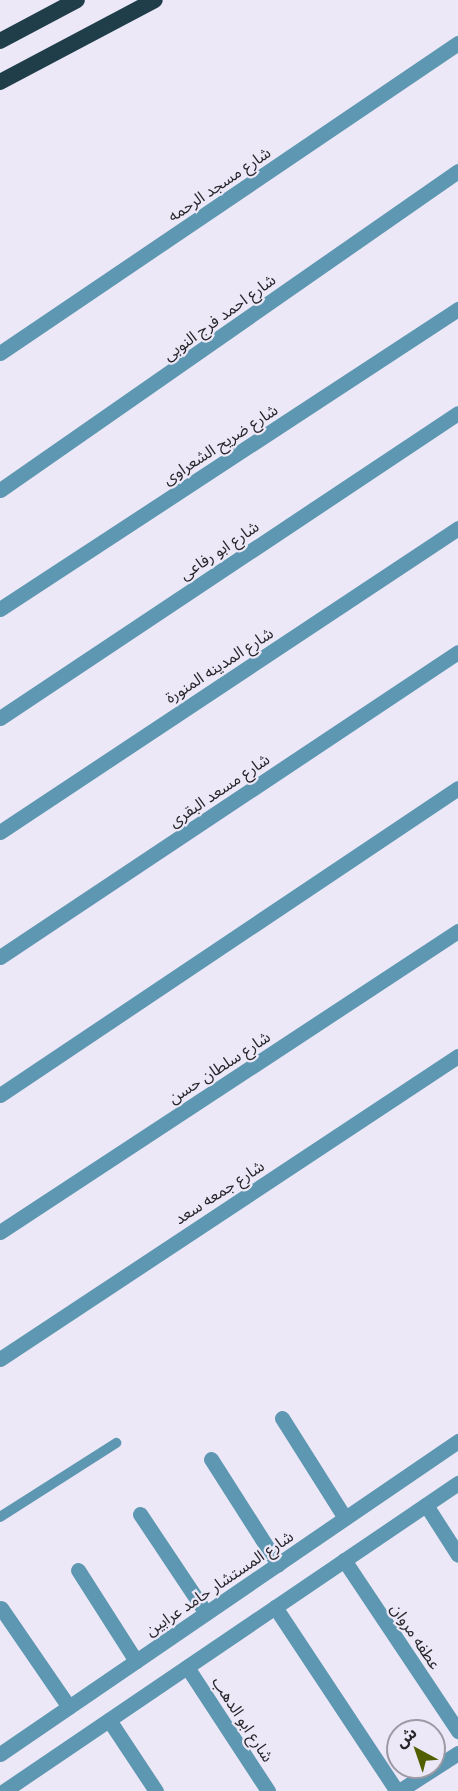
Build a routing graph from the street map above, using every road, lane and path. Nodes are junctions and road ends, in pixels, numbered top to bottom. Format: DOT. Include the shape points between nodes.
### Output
graph roads {
  1 [pos="77,0"];
  2 [pos="155,0"];
  3 [pos="0,41"];
  4 [pos="458,43"];
  5 [pos="0,82"];
  6 [pos="458,171"];
  7 [pos="458,309"];
  8 [pos="0,353"];
  9 [pos="458,413"];
  10 [pos="0,490"];
  11 [pos="458,528"];
  12 [pos="0,609"];
  13 [pos="458,652"];
  14 [pos="0,718"];
  15 [pos="458,788"];
  16 [pos="0,832"];
  17 [pos="458,932"];
  18 [pos="0,957"];
  19 [pos="458,1056"];
  20 [pos="0,1095"];
  21 [pos="0,1232"];
  22 [pos="0,1359"];
  23 [pos="282,1418"];
  24 [pos="458,1441"];
  25 [pos="116,1443"];
  26 [pos="211,1459"];
  27 [pos="458,1483"];
  28 [pos="426,1505"];
  29 [pos="140,1514"];
  30 [pos="0,1517"];
  31 [pos="345,1518"];
  32 [pos="458,1555"];
  33 [pos="344,1560"];
  34 [pos="278,1564"];
  35 [pos="78,1570"];
  36 [pos="275,1607"];
  37 [pos="2,1608"];
  38 [pos="206,1613"];
  39 [pos="136,1661"];
  40 [pos="187,1667"];
  41 [pos="69,1707"];
  42 [pos="109,1720"];
  43 [pos="458,1731"];
  44 [pos="458,1753"];
  45 [pos="0,1754"];
  46 [pos="23,1786"];
  47 [pos="4,1791"];
  48 [pos="156,1791"];
  49 [pos="268,1791"];
  50 [pos="398,1791"];
  1 -- 3 [label="highway"];
  2 -- 5 [label="highway"];
  4 -- 8 [label="street, شارع مسجد الرحمه"];
  6 -- 10 [label="street, شارع احمد فرج النوبى"];
  7 -- 12 [label="street, شارع ضريح الشعراوى"];
  9 -- 14 [label="street, شارع ابو رفاعى"];
  11 -- 16 [label="street, شارع المدينه المنورة"];
  13 -- 18 [label="street, شارع مسعد البقرى"];
  15 -- 20 [label="street"];
  17 -- 21 [label="street, شارع سلطان حسن"];
  19 -- 22 [label="street, شارع جمعه سعد"];
  23 -- 31 [label="street"];
  24 -- 31 [label="street, شارع المستشار حامد عرابين"];
  25 -- 30 [label="lane"];
  26 -- 34 [label="street"];
  27 -- 28 [label="street"];
  28 -- 32 [label="street"];
  28 -- 33 [label="street"];
  29 -- 38 [label="street"];
  31 -- 34 [label="street, شارع المستشار حامد عرابين"];
  33 -- 36 [label="street"];
  33 -- 43 [label="street, عطفه مروان"];
  34 -- 38 [label="street, شارع المستشار حامد عرابين"];
  35 -- 39 [label="street"];
  36 -- 40 [label="street"];
  36 -- 50 [label="street"];
  37 -- 41 [label="street"];
  38 -- 39 [label="street, شارع المستشار حامد عرابين"];
  39 -- 41 [label="street, شارع المستشار حامد عرابين"];
  40 -- 42 [label="street"];
  40 -- 49 [label="street, شارع ابو الدهب"];
  41 -- 45 [label="street, شارع المستشار حامد عرابين"];
  42 -- 46 [label="street"];
  42 -- 48 [label="street"];
  44 -- 50 [label="street"];
  46 -- 47 [label="street"];
}
